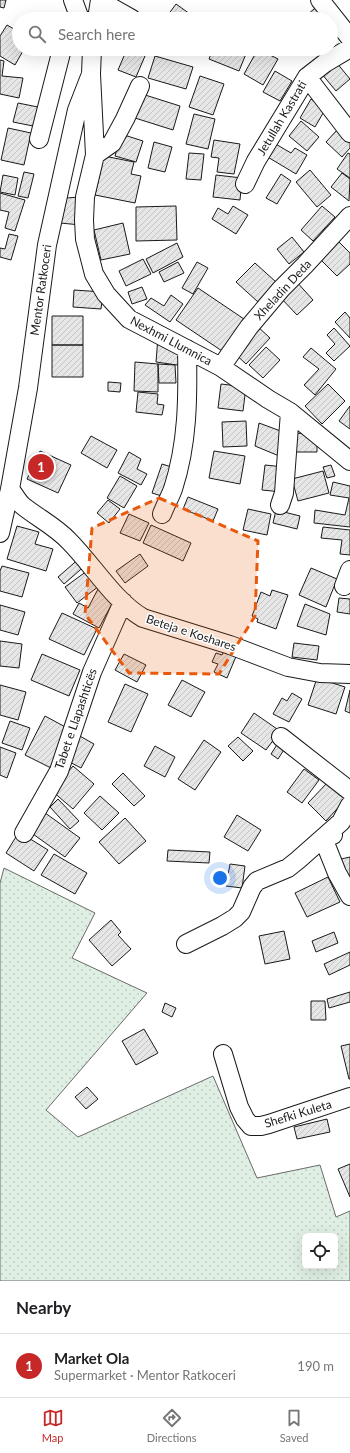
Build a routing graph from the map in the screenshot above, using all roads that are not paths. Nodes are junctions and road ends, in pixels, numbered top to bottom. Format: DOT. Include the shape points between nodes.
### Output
graph roads {
  1 [pos="100,0"];
  2 [pos="320,0"];
  3 [pos="73,1"];
  4 [pos="71,12"];
  5 [pos="77,12"];
  6 [pos="98,12"];
  7 [pos="120,12"];
  8 [pos="329,12"];
  9 [pos="338,23"];
  10 [pos="350,38"];
  11 [pos="350,48"];
  12 [pos="338,55"];
  13 [pos="60,56"];
  14 [pos="92,56"];
  15 [pos="337,56"];
  16 [pos="91,74"];
  17 [pos="307,77"];
  18 [pos="140,86"];
  19 [pos="350,133"];
  20 [pos="39,140"];
  21 [pos="95,156"];
  22 [pos="245,184"];
  23 [pos="350,216"];
  24 [pos="187,349"];
  25 [pos="220,367"];
  26 [pos="290,412"];
  27 [pos="350,461"];
  28 [pos="10,489"];
  29 [pos="280,505"];
  30 [pos="162,514"];
  31 [pos="0,533"];
  32 [pos="123,602"];
  33 [pos="350,674"];
  34 [pos="281,737"];
  35 [pos="350,791"];
  36 [pos="350,805"];
  37 [pos="350,829"];
  38 [pos="24,833"];
  39 [pos="323,838"];
  40 [pos="350,896"];
  41 [pos="186,944"];
  42 [pos="223,1054"];
  43 [pos="350,1097"];
  1 -- 6 [label="street"];
  1 -- 7 [label="street"];
  2 -- 8 [label="street"];
  3 -- 4 [label="street"];
  3 -- 5 [label="street"];
  9 -- 10 [label="street"];
  11 -- 12 [label="street, Jetullah Kastrati"];
  13 -- 20 [label="street"];
  14 -- 16 [label="street, Mentor Ratkoceri"];
  15 -- 17 [label="street, Jetullah Kastrati"];
  16 -- 21 [label="street, Nexhmi Llumnica"];
  16 -- 28 [label="street, Mentor Ratkoceri" via="77,110 47,245 28,388"];
  17 -- 19 [label="street"];
  17 -- 22 [label="street, Jetullah Kastrati" via="256,161"];
  18 -- 21 [label="street" via="112,143"];
  21 -- 24 [label="street, Nexhmi Llumnica" via="85,197 84,220 85,238 94,274 106,294 129,319"];
  23 -- 25 [label="street, Xheladin Deda" via="272,300"];
  24 -- 25 [label="street, Nexhmi Llumnica"];
  24 -- 30 [label="street" via="185,438 180,464"];
  25 -- 26 [label="street, Nexhmi Llumnica"];
  26 -- 27 [label="street, Nexhmi Llumnica"];
  26 -- 29 [label="street" via="284,493"];
  28 -- 31 [label="street, Mentor Ratkoceri"];
  28 -- 32 [label="street, Beteja e Koshares" via="22,505 69,540"];
  32 -- 33 [label="street, Beteja e Koshares" via="143,618 230,645 288,667 320,673"];
  32 -- 38 [label="street, Tabet e Llapashticës" via="92,672 59,771"];
  34 -- 35 [label="street"];
  36 -- 39 [label="street" via="340,822"];
  37 -- 39 [label="street"];
  39 -- 40 [label="street" via="337,873"];
  39 -- 41 [label="street" via="288,868 257,880 242,912 235,918"];
  42 -- 43 [label="street, Shefki Kuleta" via="239,1107 251,1126 269,1124"];
}
